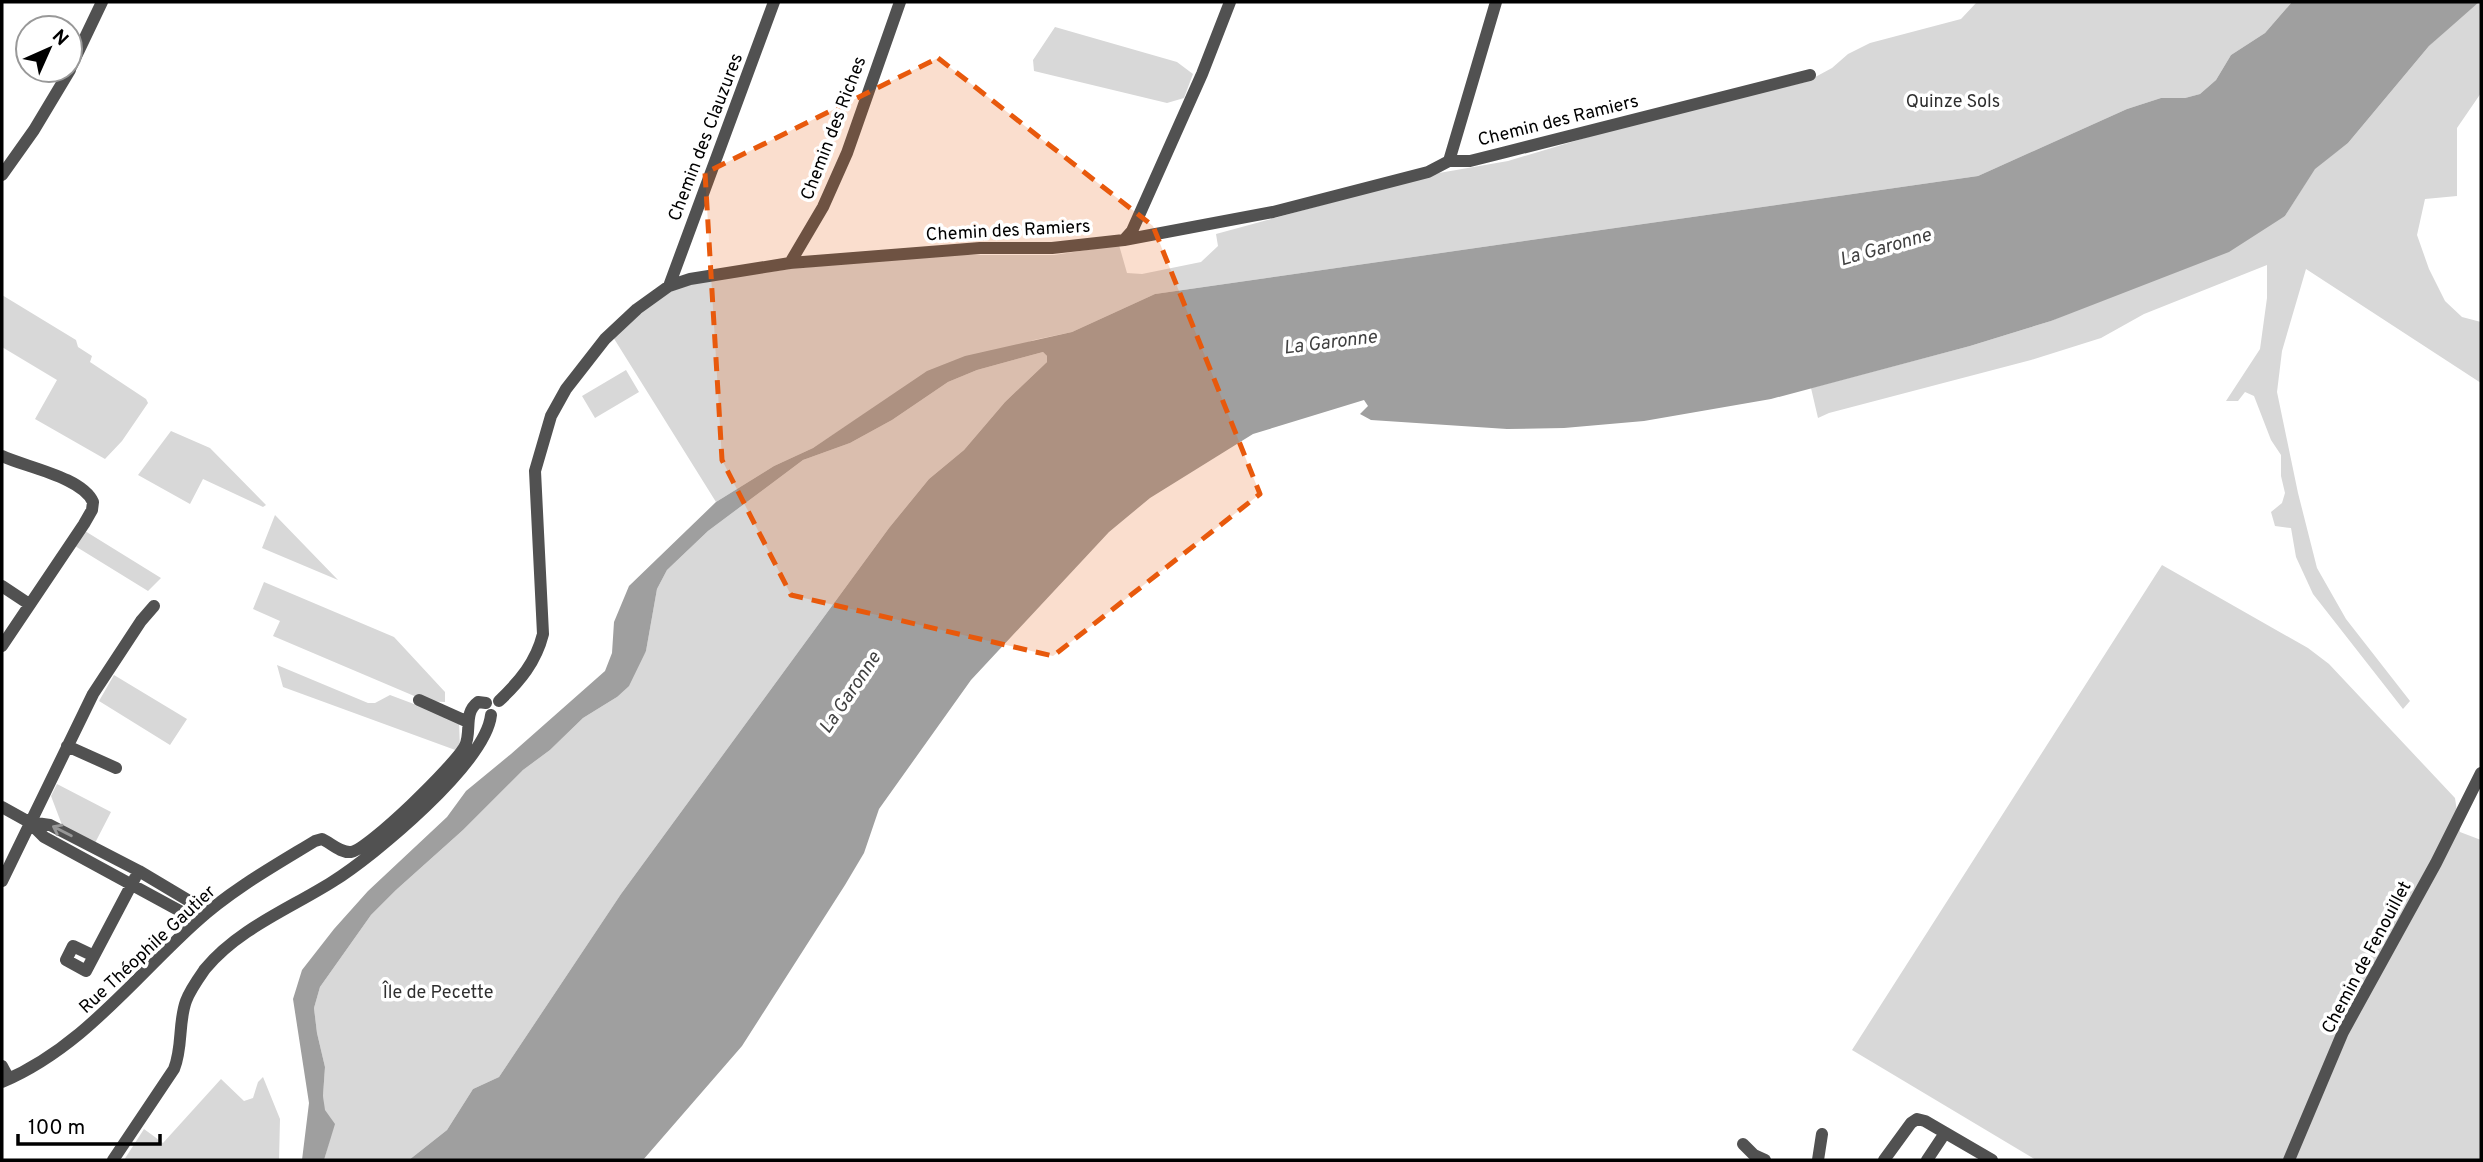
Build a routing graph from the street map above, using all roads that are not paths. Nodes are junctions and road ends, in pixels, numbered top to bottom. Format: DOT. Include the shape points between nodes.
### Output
graph roads {
  1 [pos="102,2"];
  2 [pos="774,2"];
  3 [pos="900,2"];
  4 [pos="1230,2"];
  5 [pos="1496,2"];
  6 [pos="84,40"];
  7 [pos="1810,75"];
  8 [pos="62,84"];
  9 [pos="1450,161"];
  10 [pos="2,175"];
  11 [pos="1138,217"];
  12 [pos="1150,235"];
  13 [pos="1124,240"];
  14 [pos="790,263"];
  15 [pos="669,286"];
  16 [pos="2,456"];
  17 [pos="2,586"];
  18 [pos="29,604"];
  19 [pos="154,606"];
  20 [pos="2,646"];
  21 [pos="419,700"];
  22 [pos="492,706"];
  23 [pos="468,722"];
  24 [pos="67,746"];
  25 [pos="116,768"];
  26 [pos="2481,775"];
  27 [pos="2,807"];
  28 [pos="29,822"];
  29 [pos="99,850"];
  30 [pos="93,863"];
  31 [pos="139,871"];
  32 [pos="2,881"];
  33 [pos="132,884"];
  34 [pos="200,918"];
  35 [pos="94,956"];
  36 [pos="2,1066"];
  37 [pos="5,1080"];
  38 [pos="1945,1133"];
  39 [pos="1822,1135"];
  40 [pos="1743,1144"];
  41 [pos="1970,1148"];
  42 [pos="113,1160"];
  43 [pos="1765,1160"];
  44 [pos="1818,1160"];
  45 [pos="1884,1160"];
  46 [pos="1927,1160"];
  47 [pos="1963,1160"];
  48 [pos="1992,1160"];
  49 [pos="2289,1160"];
  1 -- 6 [label="street"];
  2 -- 15 [label="street, Chemin des Clauzures"];
  3 -- 14 [label="street, Chemin des Riches" via="847,153 823,207"];
  4 -- 11 [label="street"];
  5 -- 9 [label="street"];
  7 -- 9 [label="street, Chemin des Ramiers" via="1470,161"];
  8 -- 10 [label="street"];
  9 -- 12 [label="street, Chemin des Ramiers" via="1427,172 1273,212"];
  11 -- 12 [label="street"];
  11 -- 13 [label="street"];
  12 -- 13 [label="street, Chemin des Ramiers"];
  13 -- 14 [label="street, Chemin des Ramiers"];
  14 -- 15 [label="street, Chemin des Ramiers"];
  15 -- 22 [label="street, Chemin des Ramiers" via="605,339 566,388 551,416 535,471 540,649 523,677"];
  16 -- 18 [label="street" via="63,478 91,496 92,510"];
  17 -- 18 [label="street"];
  18 -- 20 [label="street"];
  19 -- 24 [label="street" via="93,694"];
  21 -- 23 [label="street"];
  22 -- 23 [label="street, Rue Théophile Gautier" via="478,702"];
  22 -- 42 [label="street, Chemin des Ramiers" via="487,732 475,751 418,813 335,880 245,933 207,967 185,1002 174,1069"];
  23 -- 34 [label="street, Rue Théophile Gautier" via="469,736 457,758 356,851 342,851 322,839 314,841"];
  24 -- 25 [label="street"];
  24 -- 28 [label="street"];
  26 -- 49 [label="street, Chemin de Fenouillet" via="2343,1032"];
  27 -- 28 [label="street"];
  29 -- 28 [label="street, one-way" via="50,825"];
  28 -- 30 [label="street" via="44,837"];
  28 -- 32 [label="street"];
  29 -- 30 [label="street"];
  29 -- 31 [label="street"];
  30 -- 33 [label="street"];
  31 -- 33 [label="street"];
  31 -- 34 [label="street" via="201,908"];
  33 -- 34 [label="street"];
  33 -- 35 [label="street"];
  34 -- 37 [label="street, Rue Théophile Gautier" via="84,1032"];
  36 -- 37 [label="street"];
  38 -- 41 [label="street"];
  38 -- 45 [label="street" via="1917,1119"];
  38 -- 46 [label="street"];
  39 -- 44 [label="street"];
  40 -- 43 [label="street"];
  41 -- 47 [label="street"];
  41 -- 48 [label="street"];
}
